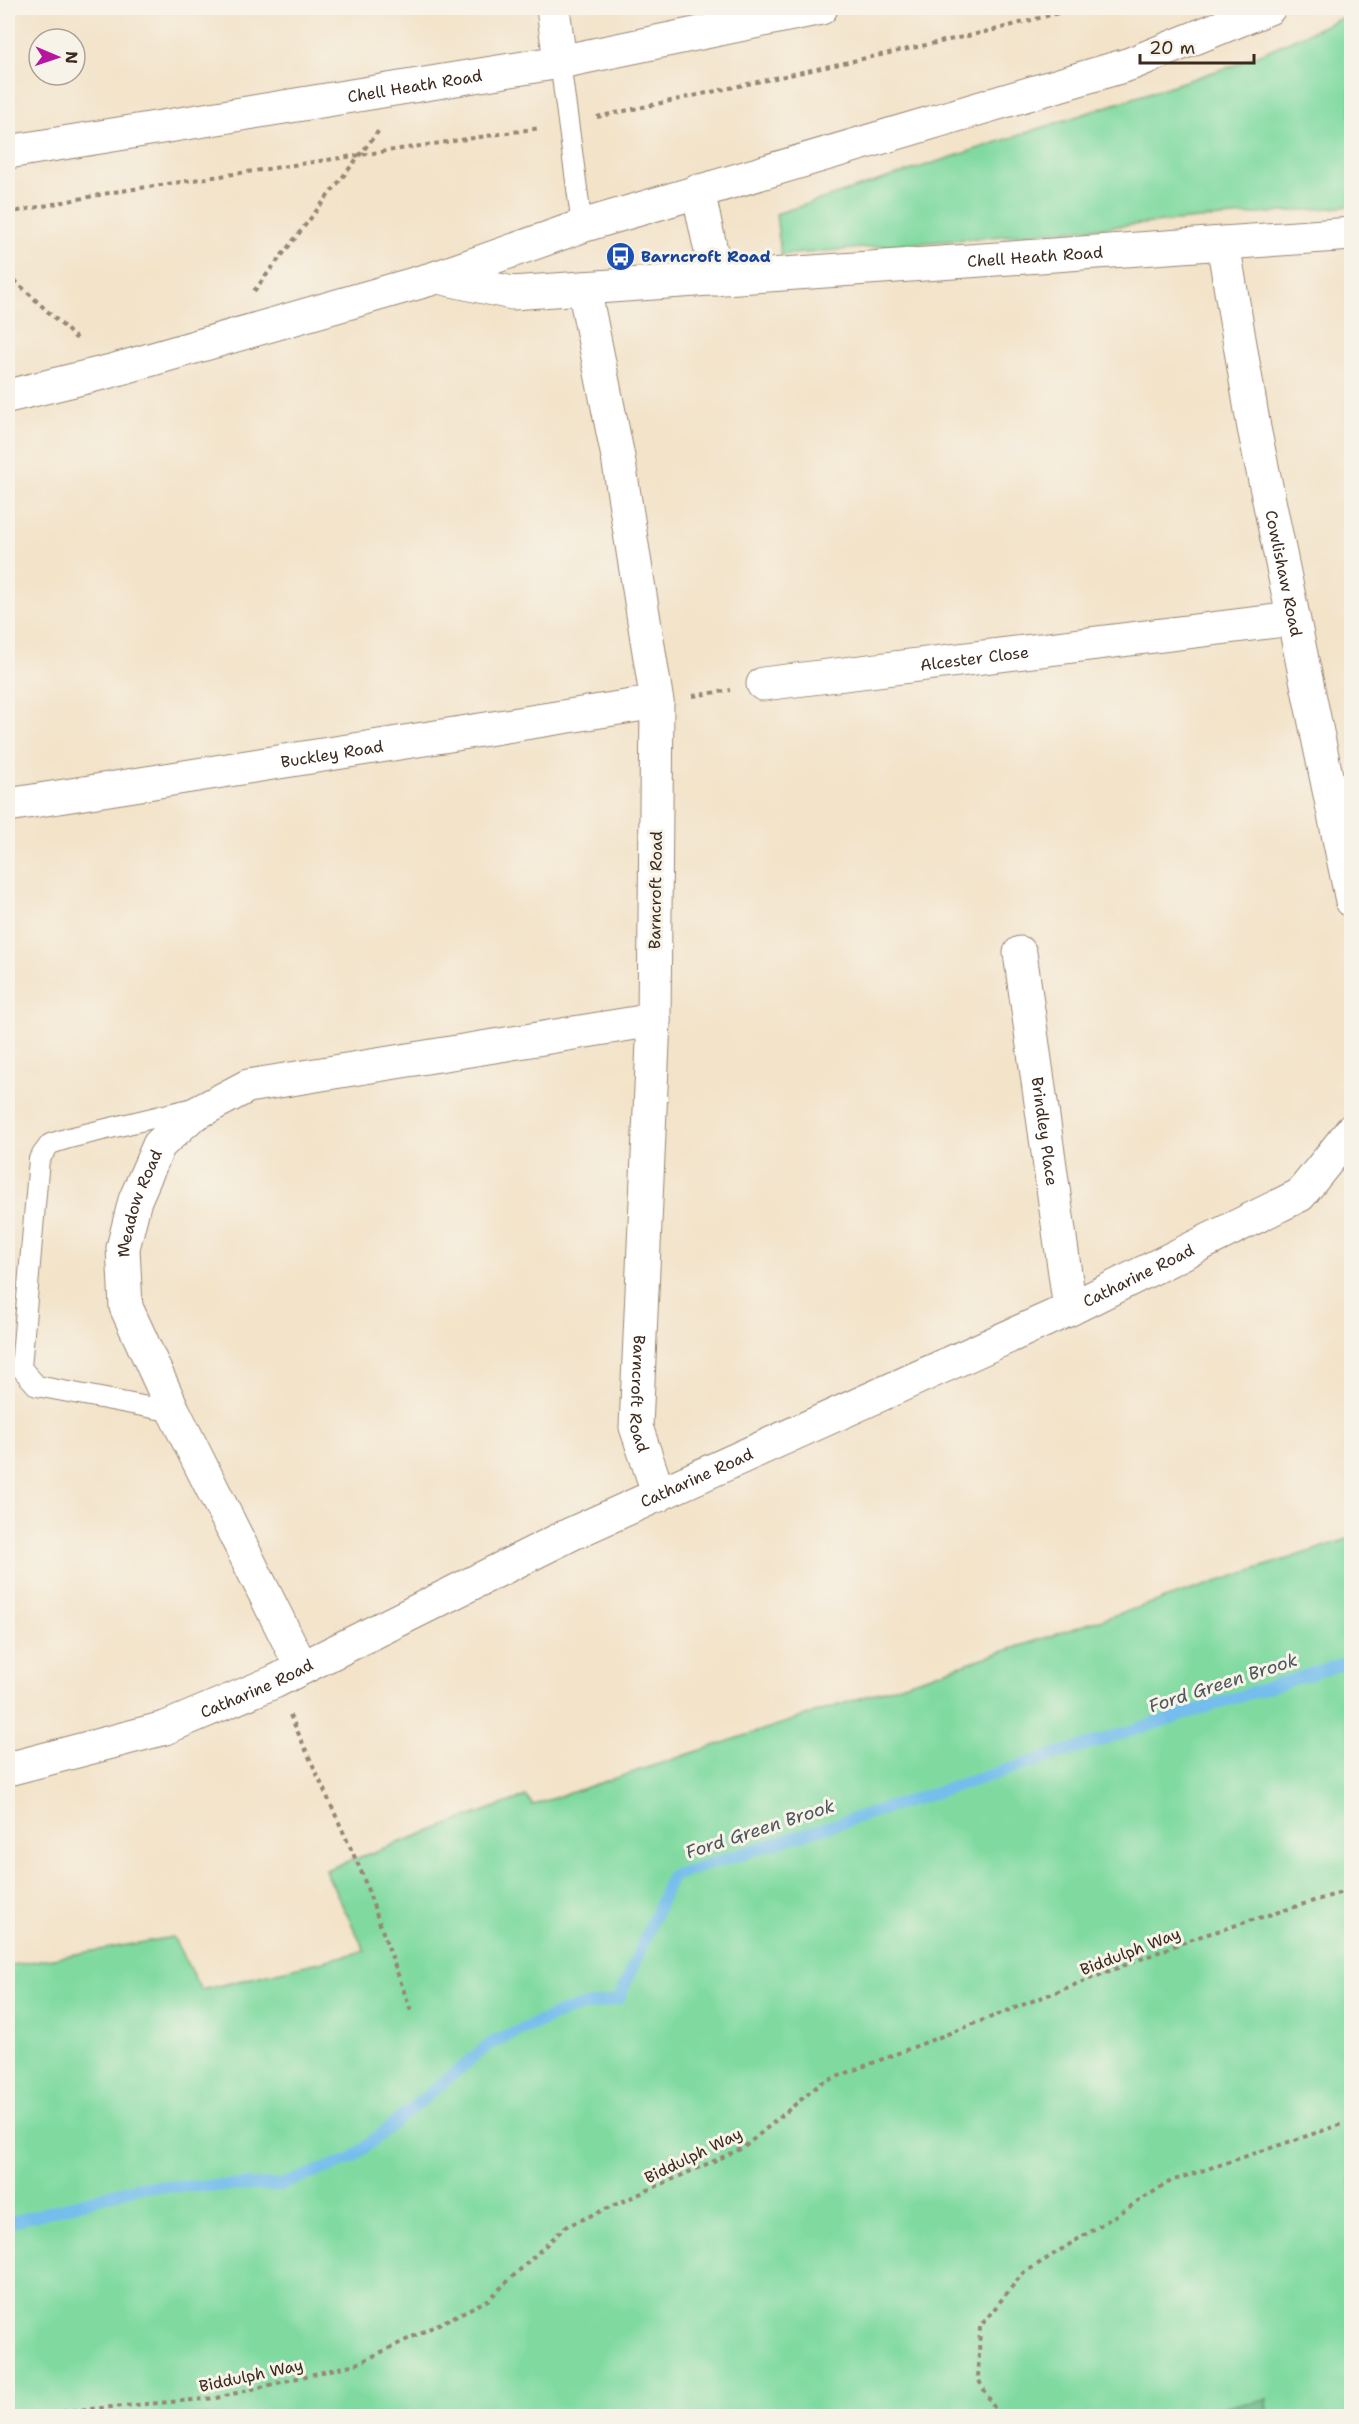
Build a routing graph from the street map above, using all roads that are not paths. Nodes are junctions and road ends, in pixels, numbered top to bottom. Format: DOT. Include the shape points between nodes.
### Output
graph roads {
  1 [pos="553,8"];
  2 [pos="821,8"];
  3 [pos="1269,8"];
  4 [pos="560,62"];
  5 [pos="8,152"];
  6 [pos="698,191"];
  7 [pos="582,225"];
  8 [pos="1352,234"];
  9 [pos="1223,243"];
  10 [pos="438,277"];
  11 [pos="717,279"];
  12 [pos="584,288"];
  13 [pos="8,396"];
  14 [pos="1292,619"];
  15 [pos="763,684"];
  16 [pos="657,702"];
  17 [pos="1341,798"];
  18 [pos="8,805"];
  19 [pos="1352,901"];
  20 [pos="1020,953"];
  21 [pos="654,1020"];
  22 [pos="214,1104"];
  23 [pos="1352,1131"];
  24 [pos="1070,1309"];
  25 [pos="174,1413"];
  26 [pos="659,1495"];
  27 [pos="288,1675"];
  28 [pos="8,1769"];
  1 -- 4 [label="street"];
  2 -- 4 [label="street, Chell Heath Road"];
  3 -- 6 [label="street, Chell Heath Road" via="1130,64"];
  4 -- 5 [label="street, Chell Heath Road"];
  4 -- 7 [label="lane"];
  6 -- 7 [label="street, Chell Heath Road"];
  6 -- 11 [label="street"];
  7 -- 10 [label="street, Chell Heath Road"];
  8 -- 9 [label="street, Chell Heath Road"];
  9 -- 11 [label="street, Chell Heath Road"];
  9 -- 14 [label="street, Cowlishaw Road"];
  10 -- 12 [label="street, Chell Heath Road" via="512,293"];
  10 -- 13 [label="street, Chell Heath Road" via="111,371"];
  11 -- 12 [label="street, Chell Heath Road"];
  12 -- 16 [label="street, Barncroft Road" via="618,456"];
  14 -- 15 [label="street, Alcester Close"];
  14 -- 17 [label="street, Cowlishaw Road"];
  16 -- 18 [label="street, Buckley Road"];
  16 -- 21 [label="street, Barncroft Road"];
  17 -- 19 [label="street, Cowlishaw Road"];
  20 -- 24 [label="street, Brindley Place"];
  21 -- 22 [label="street, Meadow Road" via="249,1086"];
  21 -- 26 [label="street, Barncroft Road" via="636,1427"];
  22 -- 25 [label="street, Meadow Road" via="191,1116 159,1145 135,1200 123,1248 126,1307"];
  22 -- 25 [label="lane" via="69,1138 50,1144 39,1159 21,1368 37,1386"];
  23 -- 24 [label="street, Catharine Road" via="1300,1195"];
  24 -- 26 [label="street, Catharine Road"];
  25 -- 27 [label="street, Meadow Road"];
  26 -- 27 [label="street, Catharine Road" via="571,1534"];
  27 -- 28 [label="street, Catharine Road" via="165,1728"];
}
